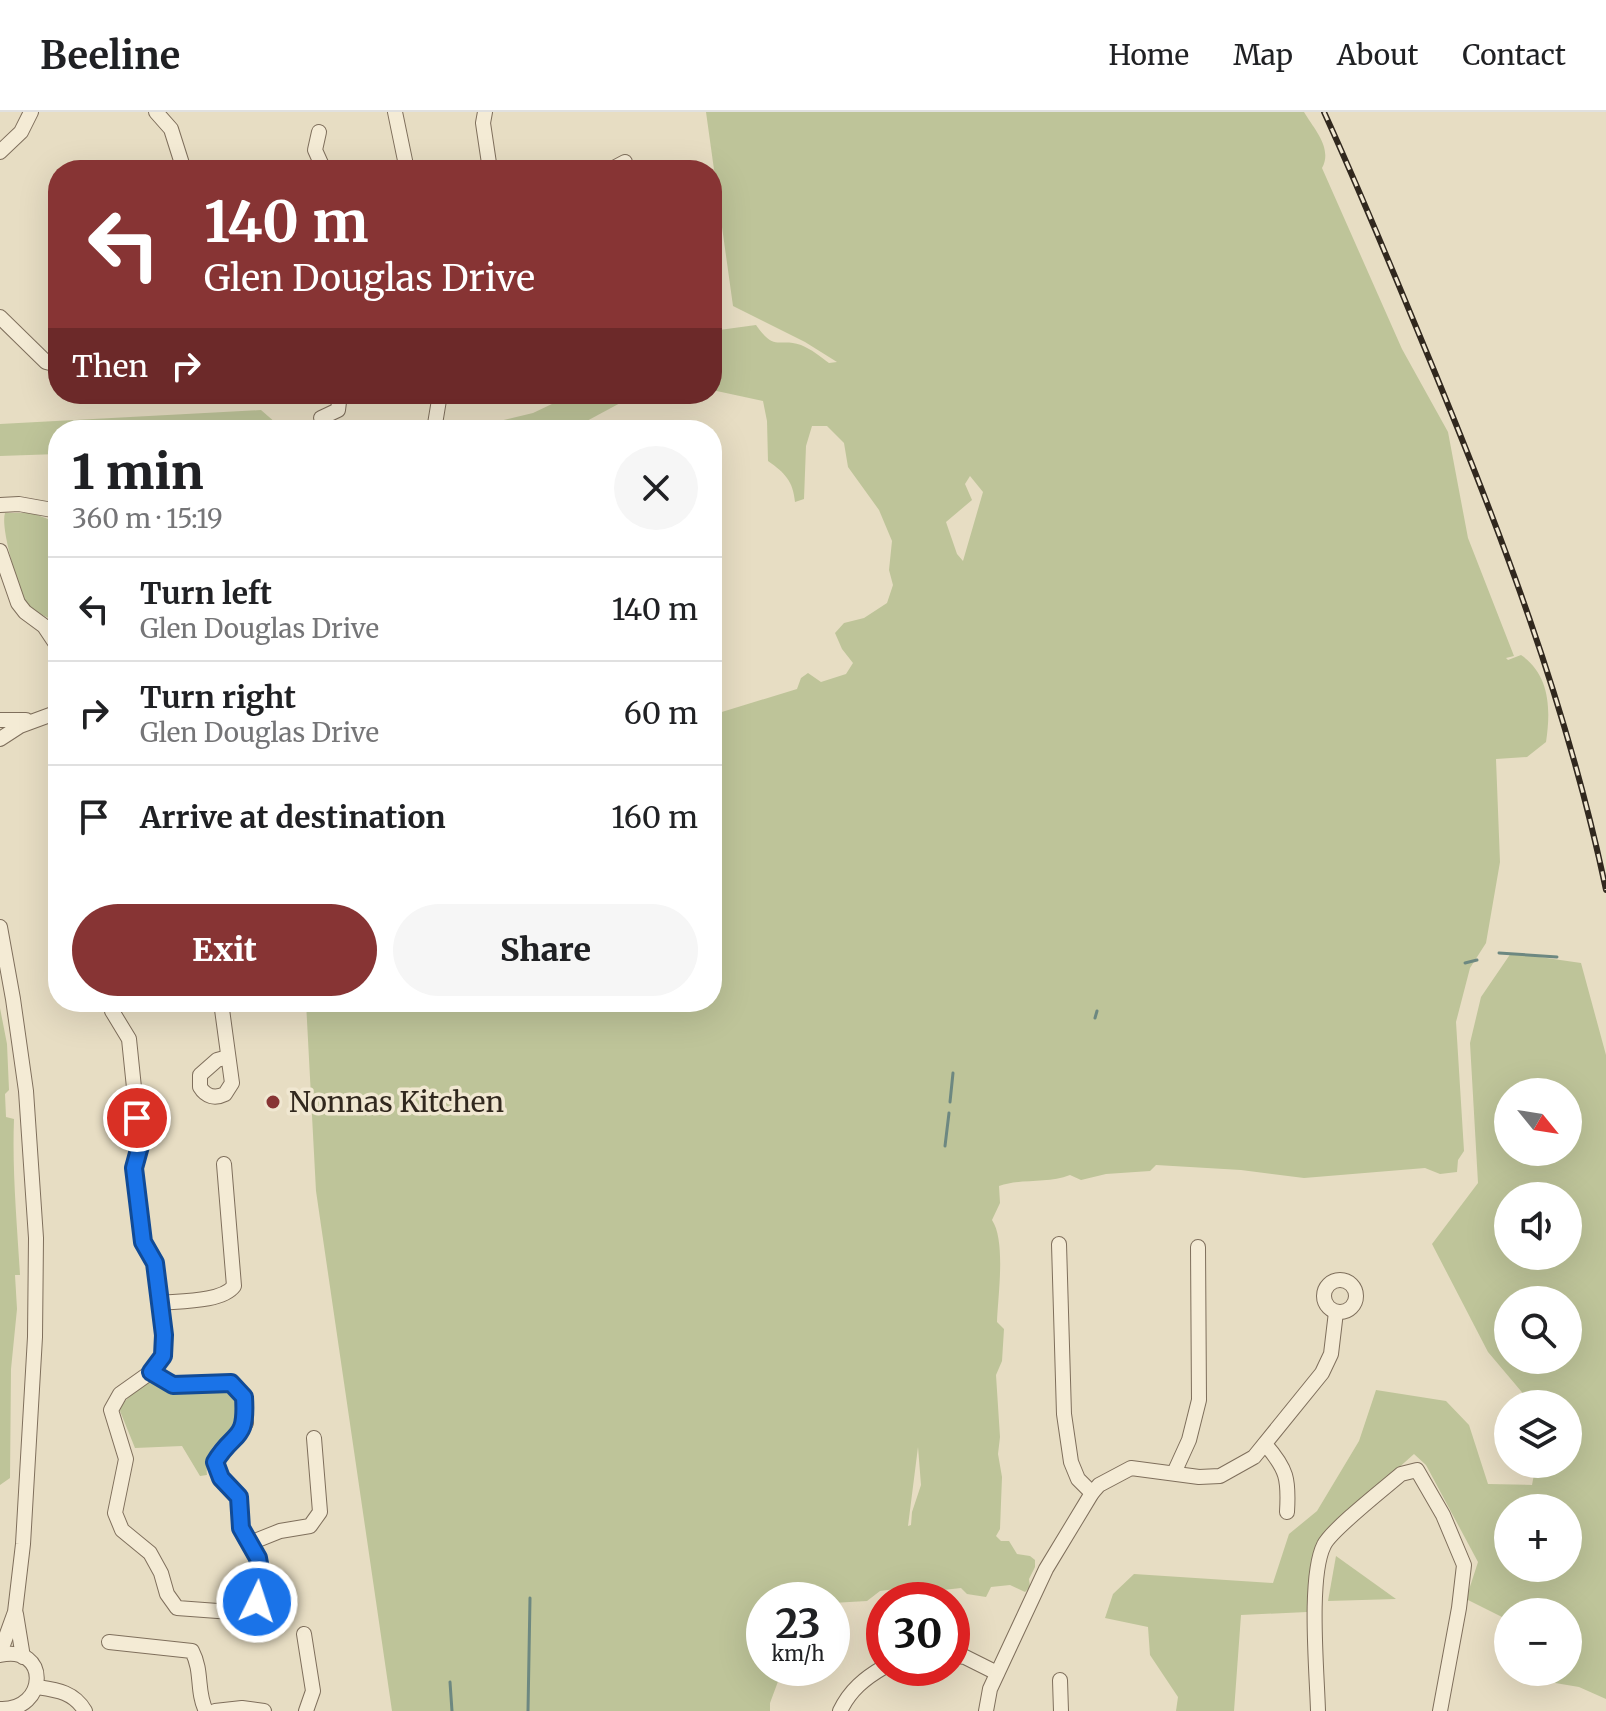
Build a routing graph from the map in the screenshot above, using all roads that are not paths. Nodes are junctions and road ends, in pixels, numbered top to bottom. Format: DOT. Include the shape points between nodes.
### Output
graph roads {
  1 [pos="31,112"];
  2 [pos="156,112"];
  3 [pos="395,112"];
  4 [pos="403,112"];
  5 [pos="485,112"];
  6 [pos="319,132"];
  7 [pos="401,139"];
  8 [pos="0,152"];
  9 [pos="181,160"];
  10 [pos="320,160"];
  11 [pos="405,160"];
  12 [pos="489,160"];
  13 [pos="0,317"];
  14 [pos="48,362"];
  15 [pos="339,404"];
  16 [pos="321,418"];
  17 [pos="0,505"];
  18 [pos="48,509"];
  19 [pos="0,551"];
  20 [pos="48,632"];
  21 [pos="48,715"];
  22 [pos="0,720"];
  23 [pos="35,720"];
  24 [pos="0,739"];
  25 [pos="0,927"];
  26 [pos="113,1012"];
  27 [pos="222,1012"];
  28 [pos="228,1057"];
  29 [pos="224,1164"];
  30 [pos="1059,1244"];
  31 [pos="1198,1247"];
  32 [pos="160,1303"];
  33 [pos="1336,1312"];
  34 [pos="151,1372"];
  35 [pos="314,1438"];
  36 [pos="1265,1444"];
  37 [pos="1174,1473"];
  38 [pos="1092,1493"];
  39 [pos="1287,1512"];
  40 [pos="250,1543"];
  41 [pos="15,1612"];
  42 [pos="304,1634"];
  43 [pos="109,1642"];
  44 [pos="0,1654"];
  45 [pos="23,1657"];
  46 [pos="970,1660"];
  47 [pos="997,1673"];
  48 [pos="866,1678"];
  49 [pos="1060,1680"];
  50 [pos="37,1687"];
  51 [pos="0,1709"];
  52 [pos="15,1711"];
  53 [pos="85,1711"];
  54 [pos="206,1711"];
  55 [pos="215,1711"];
  56 [pos="264,1711"];
  57 [pos="306,1711"];
  58 [pos="840,1711"];
  59 [pos="986,1711"];
  60 [pos="1061,1711"];
  61 [pos="1318,1711"];
  62 [pos="1440,1711"];
  1 -- 8 [label="street" via="21,132"];
  2 -- 9 [label="street" via="171,129"];
  3 -- 7 [label="street"];
  4 -- 7 [label="street"];
  5 -- 12 [label="street"];
  6 -- 10 [label="street" via="315,150"];
  7 -- 11 [label="street"];
  13 -- 14 [label="street"];
  15 -- 16 [label="street" via="338,410"];
  17 -- 18 [label="street"];
  19 -- 20 [label="street" via="18,603"];
  21 -- 23 [label="street"];
  22 -- 23 [label="street"];
  23 -- 24 [label="street"];
  25 -- 41 [label="street" via="26,1091 36,1238 29,1455"];
  26 -- 32 [label="street" via="129,1039 140,1146 134,1168 141,1228 155,1263"];
  27 -- 28 [label="street"];
  29 -- 32 [label="street" via="234,1286 218,1296"];
  30 -- 38 [label="street" via="1064,1414 1071,1462"];
  31 -- 37 [label="street" via="1199,1400"];
  32 -- 34 [label="street" via="163,1356"];
  33 -- 36 [label="street" via="1331,1354 1322,1373"];
  34 -- 40 [label="street" via="173,1385 231,1383 244,1397 246,1423 215,1462 221,1478 239,1497 241,1528"];
  34 -- 40 [label="street" via="120,1394 111,1410 126,1459 115,1513 122,1530 150,1553 177,1608 245,1613 257,1602 261,1575"];
  35 -- 40 [label="street" via="320,1512 316,1521"];
  36 -- 37 [label="street" via="1254,1457 1220,1476"];
  36 -- 39 [label="street" via="1288,1476"];
  37 -- 38 [label="street" via="1131,1468"];
  38 -- 47 [label="street" via="1046,1569"];
  41 -- 44 [label="street"];
  41 -- 45 [label="street"];
  42 -- 57 [label="street" via="313,1691"];
  43 -- 54 [label="street" via="192,1651 199,1663 199,1699"];
  44 -- 45 [label="street"];
  45 -- 50 [label="street" via="37,1676"];
  46 -- 47 [label="street"];
  47 -- 59 [label="street"];
  48 -- 58 [label="street"];
  49 -- 60 [label="street"];
  50 -- 52 [label="street" via="32,1700"];
  50 -- 53 [label="street" via="65,1692"];
  51 -- 52 [label="street"];
  55 -- 56 [label="street"];
  61 -- 62 [label="street" via="1315,1607 1325,1542 1401,1474 1417,1470 1464,1565"];
}
